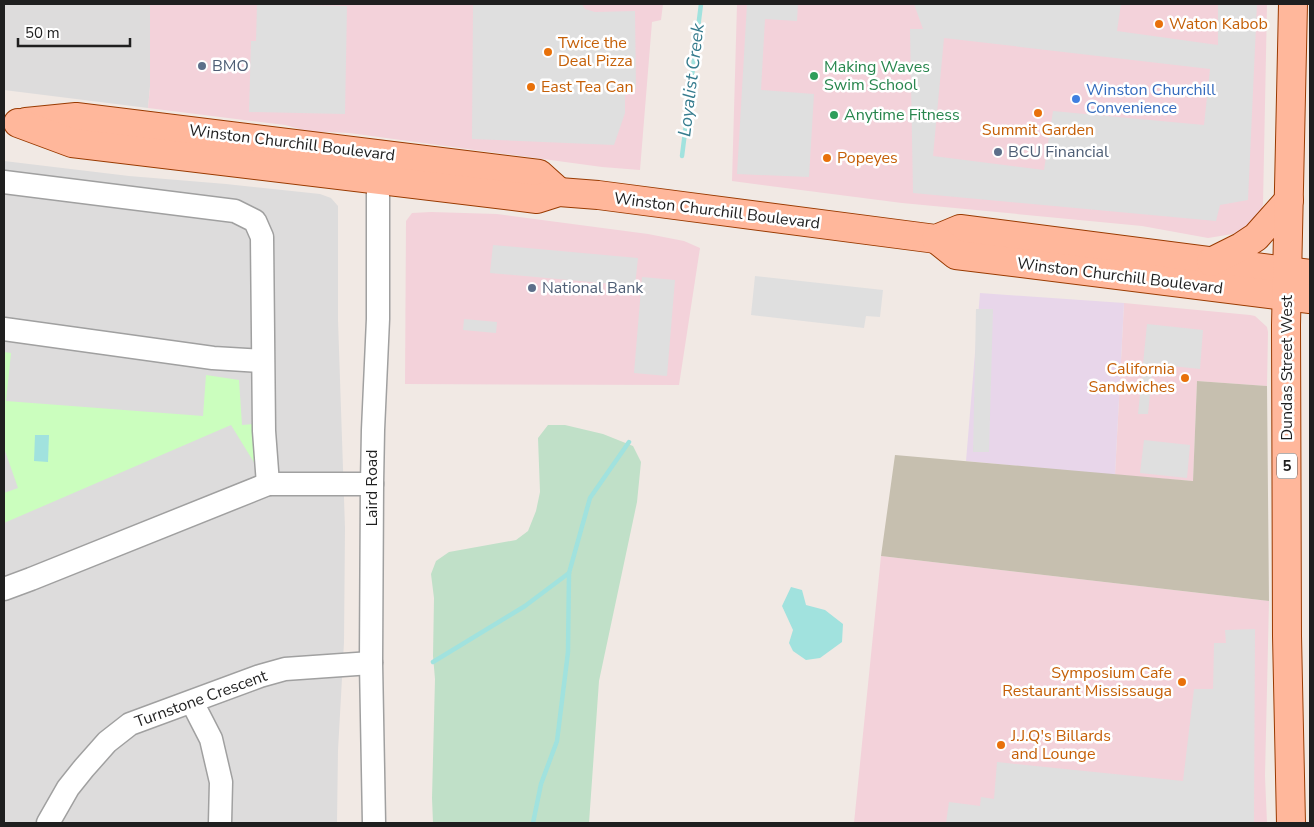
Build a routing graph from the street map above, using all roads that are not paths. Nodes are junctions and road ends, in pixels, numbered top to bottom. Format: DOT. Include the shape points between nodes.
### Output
graph roads {
  1 [pos="1293,4"];
  2 [pos="11,122"];
  3 [pos="378,167"];
  4 [pos="4,182"];
  5 [pos="1289,200"];
  6 [pos="936,239"];
  7 [pos="1211,262"];
  8 [pos="1298,285"];
  9 [pos="4,329"];
  10 [pos="262,361"];
  11 [pos="268,484"];
  12 [pos="372,484"];
  13 [pos="4,589"];
  14 [pos="371,663"];
  15 [pos="192,702"];
  16 [pos="48,823"];
  17 [pos="220,823"];
  18 [pos="374,823"];
  19 [pos="1291,823"];
  1 -- 5 [label="main road, Dundas Street West"];
  2 -- 3 [label="main road, Winston Churchill Boulevard" via="76,117"];
  3 -- 6 [label="main road, Winston Churchill Boulevard" via="539,174 558,192"];
  3 -- 12 [label="street, Laird Road" via="378,319"];
  4 -- 10 [label="street" via="235,211 255,221 262,237"];
  5 -- 7 [label="main road" via="1256,237"];
  5 -- 8 [label="main road, Dundas Street West"];
  6 -- 7 [label="main road, Winston Churchill Boulevard" via="960,229"];
  6 -- 8 [label="main road, Winston Churchill Boulevard" via="956,255"];
  7 -- 8 [label="main road, Winston Churchill Boulevard"];
  8 -- 19 [label="main road, Dundas Street West / 5" via="1287,627"];
  9 -- 10 [label="street" via="213,358"];
  10 -- 11 [label="street"];
  11 -- 12 [label="street"];
  11 -- 13 [label="street"];
  12 -- 14 [label="street, Laird Road"];
  14 -- 15 [label="street, Turnstone Crescent" via="285,669"];
  14 -- 18 [label="street, Laird Road"];
  15 -- 16 [label="street, Turnstone Crescent" via="130,724 107,742 68,788"];
  15 -- 17 [label="street" via="211,739 222,782"];
}
